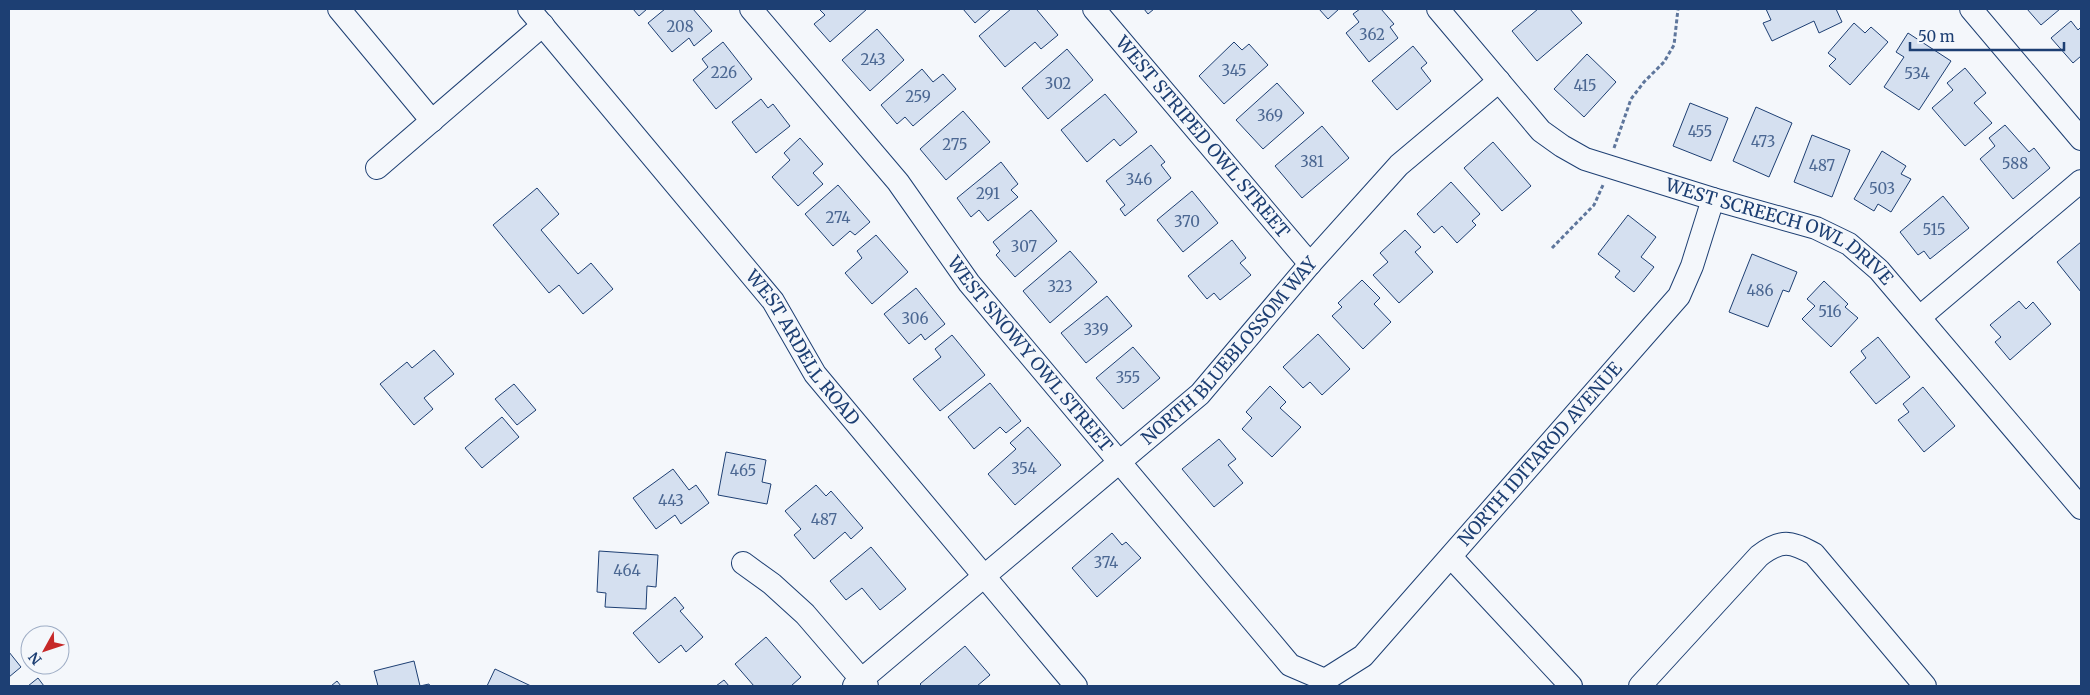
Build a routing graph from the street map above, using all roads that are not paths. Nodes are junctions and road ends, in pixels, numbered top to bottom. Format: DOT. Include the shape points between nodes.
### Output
graph roads {
  1 [pos="339,9"];
  2 [pos="751,9"];
  3 [pos="1094,9"];
  4 [pos="1438,9"];
  5 [pos="1971,9"];
  6 [pos="536,17"];
  7 [pos="1499,81"];
  8 [pos="432,121"];
  9 [pos="2081,139"];
  10 [pos="377,168"];
  11 [pos="2081,181"];
  12 [pos="1713,199"];
  13 [pos="1310,264"];
  14 [pos="1920,317"];
  15 [pos="1119,462"];
  16 [pos="2081,508"];
  17 [pos="1451,557"];
  18 [pos="743,562"];
  19 [pos="984,577"];
  20 [pos="1325,680"];
  21 [pos="861,684"];
  22 [pos="1076,686"];
  23 [pos="1571,686"];
  24 [pos="1640,686"];
  25 [pos="1925,686"];
  1 -- 8 [label="street"];
  2 -- 15 [label="street, WEST SNOWY OWL STREET" via="898,182 969,283"];
  3 -- 13 [label="street, WEST STRIPED OWL STREET"];
  4 -- 7 [label="street, WEST SCREECH OWL DRIVE"];
  5 -- 9 [label="street"];
  6 -- 8 [label="street"];
  6 -- 19 [label="street, WEST ARDELL ROAD" via="773,301 815,374"];
  7 -- 12 [label="street, WEST SCREECH OWL DRIVE" via="1541,131 1578,155"];
  7 -- 13 [label="street, NORTH BLUEBLOSSOM WAY" via="1399,165"];
  8 -- 10 [label="street"];
  11 -- 14 [label="street"];
  12 -- 14 [label="street, WEST SCREECH OWL DRIVE" via="1816,228 1849,244 1879,270"];
  12 -- 17 [label="street, NORTH IDITAROD AVENUE" via="1679,296"];
  13 -- 15 [label="street, NORTH BLUEBLOSSOM WAY" via="1200,394"];
  14 -- 16 [label="street, WEST SCREECH OWL DRIVE"];
  15 -- 19 [label="street, NORTH BLUEBLOSSOM WAY"];
  15 -- 20 [label="street, WEST SNOWY OWL STREET" via="1290,665"];
  17 -- 20 [label="street, NORTH IDITAROD AVENUE" via="1363,656"];
  17 -- 23 [label="street"];
  18 -- 21 [label="street" via="805,614"];
  19 -- 21 [label="street, NORTH BLUEBLOSSOM WAY"];
  19 -- 22 [label="street, WEST ARDELL ROAD"];
  24 -- 25 [label="street" via="1759,556 1772,546 1786,543 1814,554"];
}
